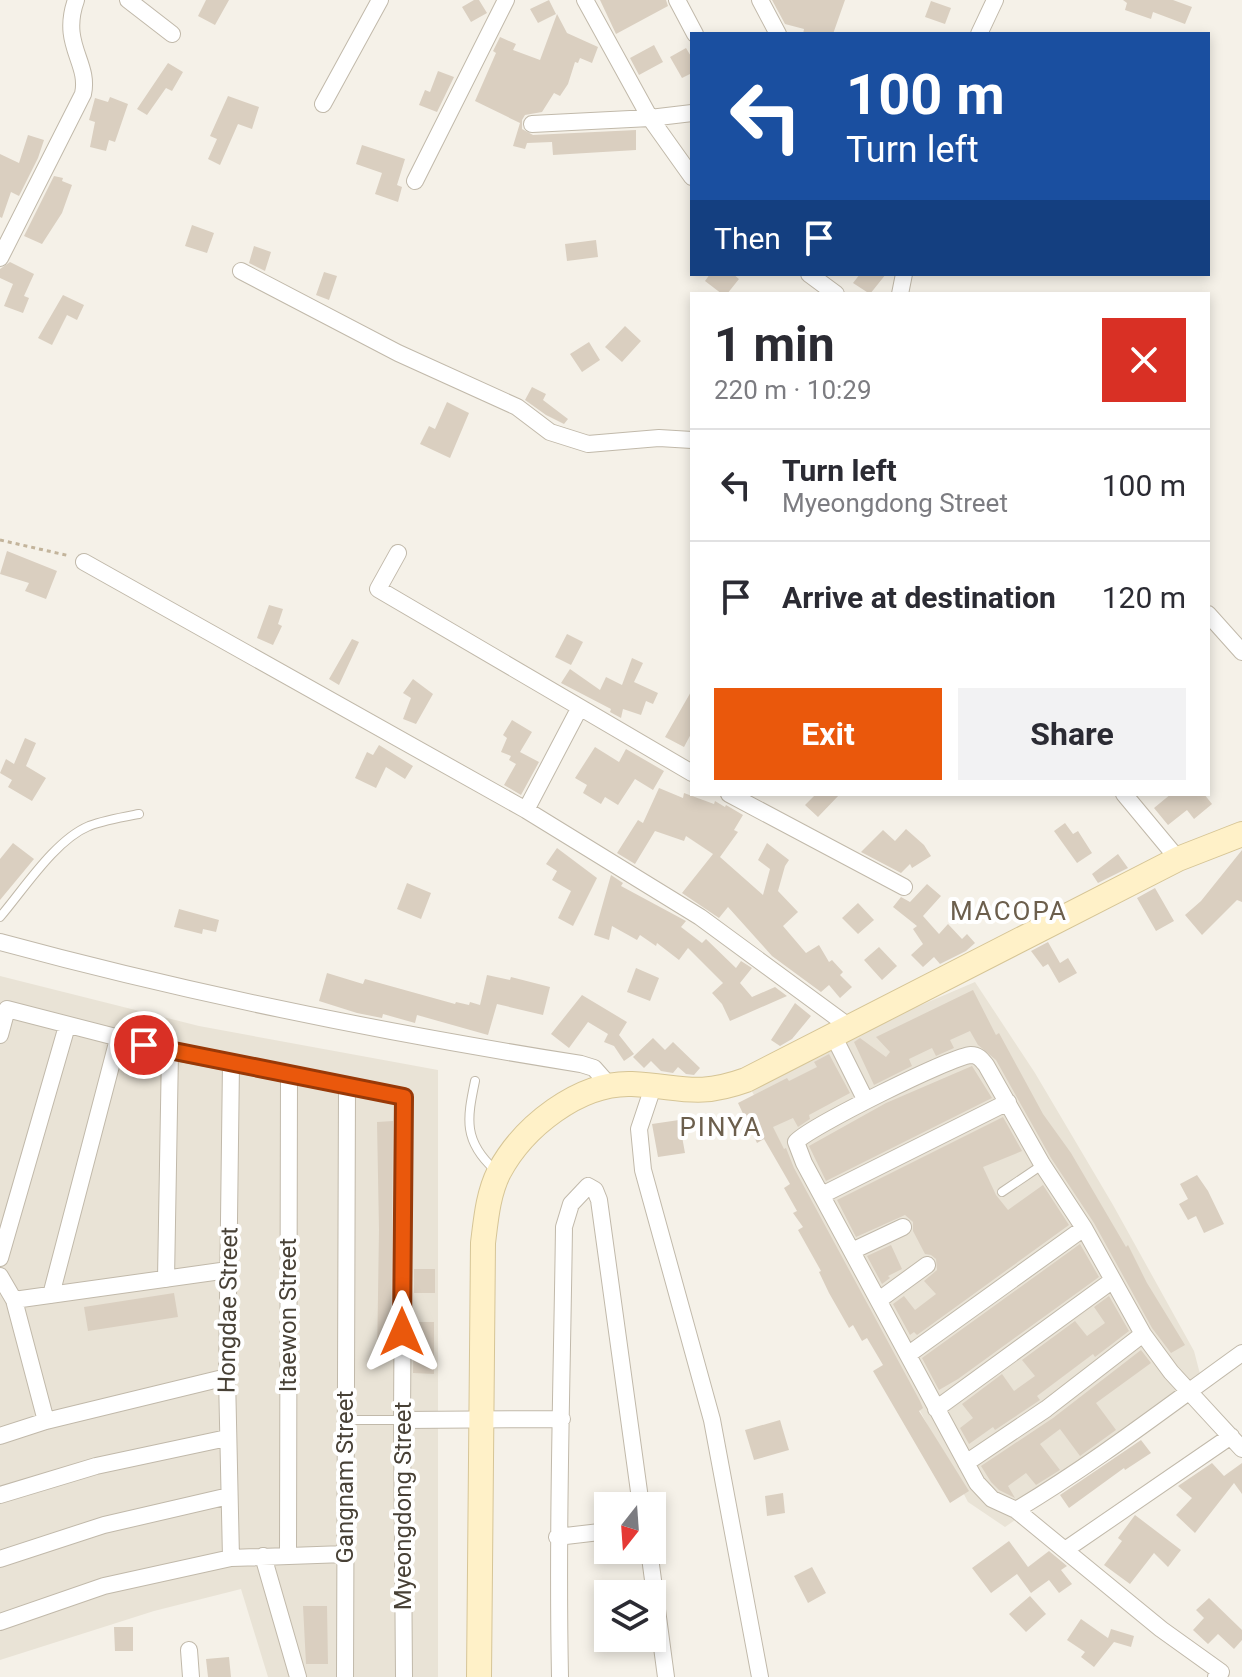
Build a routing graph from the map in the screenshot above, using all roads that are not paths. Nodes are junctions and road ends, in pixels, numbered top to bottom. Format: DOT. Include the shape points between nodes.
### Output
graph roads {
  1 [pos="76,0"];
  2 [pos="128,0"];
  3 [pos="380,0"];
  4 [pos="506,0"];
  5 [pos="585,0"];
  6 [pos="677,0"];
  7 [pos="760,0"];
  8 [pos="994,0"];
  9 [pos="694,32"];
  10 [pos="777,32"];
  11 [pos="980,32"];
  12 [pos="172,34"];
  13 [pos="323,104"];
  14 [pos="690,113"];
  15 [pos="650,118"];
  16 [pos="532,124"];
  17 [pos="690,174"];
  18 [pos="415,181"];
  19 [pos="0,258"];
  20 [pos="241,271"];
  21 [pos="812,276"];
  22 [pos="833,292"];
  23 [pos="690,440"];
  24 [pos="398,553"];
  25 [pos="84,562"];
  26 [pos="1210,616"];
  27 [pos="1242,652"];
  28 [pos="579,709"];
  29 [pos="690,772"];
  30 [pos="733,796"];
  31 [pos="1126,796"];
  32 [pos="526,810"];
  33 [pos="139,814"];
  34 [pos="1242,834"];
  35 [pos="1178,859"];
  36 [pos="904,887"];
  37 [pos="0,917"];
  38 [pos="0,942"];
  39 [pos="67,1026"];
  40 [pos="842,1032"];
  41 [pos="0,1035"];
  42 [pos="118,1039"];
  43 [pos="170,1051"];
  44 [pos="231,1063"];
  45 [pos="289,1074"];
  46 [pos="475,1081"];
  47 [pos="347,1085"];
  48 [pos="609,1085"];
  49 [pos="653,1087"];
  50 [pos="866,1101"];
  51 [pos="1008,1102"];
  52 [pos="1042,1164"];
  53 [pos="499,1173"];
  54 [pos="1002,1192"];
  55 [pos="822,1195"];
  56 [pos="903,1227"];
  57 [pos="1084,1228"];
  58 [pos="852,1251"];
  59 [pos="0,1258"];
  60 [pos="927,1265"];
  61 [pos="228,1270"];
  62 [pos="0,1276"];
  63 [pos="166,1279"];
  64 [pos="1113,1280"];
  65 [pos="51,1295"];
  66 [pos="14,1300"];
  67 [pos="879,1300"];
  68 [pos="1143,1334"];
  69 [pos="909,1354"];
  70 [pos="1239,1359"];
  71 [pos="227,1377"];
  72 [pos="1188,1391"];
  73 [pos="936,1409"];
  74 [pos="482,1419"];
  75 [pos="562,1419"];
  76 [pos="345,1420"];
  77 [pos="402,1420"];
  78 [pos="46,1421"];
  79 [pos="0,1436"];
  80 [pos="227,1438"];
  81 [pos="1236,1443"];
  82 [pos="966,1463"];
  83 [pos="639,1492"];
  84 [pos="0,1495"];
  85 [pos="229,1496"];
  86 [pos="1016,1510"];
  87 [pos="594,1533"];
  88 [pos="557,1537"];
  89 [pos="1065,1550"];
  90 [pos="345,1554"];
  91 [pos="288,1555"];
  92 [pos="263,1556"];
  93 [pos="231,1558"];
  94 [pos="0,1559"];
  95 [pos="651,1564"];
  96 [pos="0,1622"];
  97 [pos="189,1650"];
  98 [pos="191,1677"];
  99 [pos="298,1677"];
  100 [pos="345,1677"];
  101 [pos="404,1677"];
  102 [pos="479,1677"];
  103 [pos="560,1677"];
  104 [pos="666,1677"];
  105 [pos="760,1677"];
  106 [pos="1216,1677"];
  1 -- 19 [label="street" via="70,36 83,75 83,94"];
  2 -- 12 [label="street"];
  3 -- 13 [label="street"];
  4 -- 18 [label="street"];
  5 -- 15 [label="street"];
  6 -- 9 [label="street"];
  7 -- 10 [label="street"];
  8 -- 11 [label="street"];
  14 -- 15 [label="street"];
  15 -- 16 [label="street"];
  15 -- 17 [label="street"];
  20 -- 23 [label="street" via="398,353 517,407 550,432 588,444"];
  21 -- 22 [label="street"];
  24 -- 28 [label="street" via="378,589"];
  25 -- 32 [label="street"];
  26 -- 27 [label="street"];
  28 -- 29 [label="street"];
  28 -- 32 [label="street"];
  30 -- 36 [label="street"];
  31 -- 35 [label="street"];
  32 -- 40 [label="street" via="700,917"];
  33 -- 37 [label="lane" via="88,826 72,836"];
  34 -- 35 [label="street"];
  35 -- 40 [label="street"];
  38 -- 48 [label="street" via="317,1016 581,1064 594,1068"];
  39 -- 41 [label="street, Myeongdong Street" via="7,1009"];
  39 -- 42 [label="street, Myeongdong Street"];
  39 -- 59 [label="street"];
  40 -- 49 [label="street" via="723,1089"];
  40 -- 50 [label="street"];
  42 -- 43 [label="street, Myeongdong Street"];
  42 -- 65 [label="street"];
  43 -- 44 [label="street, Myeongdong Street"];
  43 -- 63 [label="street"];
  44 -- 45 [label="street, Myeongdong Street"];
  44 -- 61 [label="street, Hongdae Street"];
  45 -- 47 [label="street, Myeongdong Street"];
  45 -- 91 [label="street, Itaewon Street"];
  46 -- 53 [label="lane" via="470,1133 483,1159"];
  47 -- 76 [label="street, Gangnam Street"];
  47 -- 77 [label="street, Myeongdong Street" via="404,1097"];
  48 -- 49 [label="street"];
  48 -- 53 [label="street" via="542,1120"];
  49 -- 105 [label="street" via="639,1129 643,1170 712,1420"];
  50 -- 51 [label="street" via="956,1058 975,1055"];
  50 -- 55 [label="street" via="796,1142"];
  51 -- 52 [label="street"];
  51 -- 55 [label="street"];
  52 -- 54 [label="lane"];
  52 -- 57 [label="street"];
  53 -- 74 [label="street" via="487,1205 483,1243"];
  55 -- 58 [label="street"];
  56 -- 58 [label="street"];
  57 -- 64 [label="street"];
  57 -- 69 [label="street"];
  58 -- 67 [label="street"];
  60 -- 67 [label="street"];
  61 -- 63 [label="street"];
  61 -- 71 [label="street, Hongdae Street"];
  62 -- 66 [label="street"];
  63 -- 65 [label="street"];
  64 -- 68 [label="street"];
  64 -- 73 [label="street"];
  65 -- 66 [label="street"];
  66 -- 78 [label="street"];
  67 -- 69 [label="street"];
  68 -- 72 [label="street"];
  68 -- 82 [label="street"];
  69 -- 73 [label="street"];
  70 -- 72 [label="street"];
  71 -- 78 [label="street"];
  71 -- 80 [label="street, Hongdae Street"];
  72 -- 81 [label="street"];
  72 -- 86 [label="street"];
  73 -- 82 [label="street"];
  74 -- 75 [label="street"];
  74 -- 77 [label="street"];
  74 -- 102 [label="street"];
  75 -- 83 [label="street" via="564,1227 571,1204 588,1186 599,1200"];
  75 -- 88 [label="street"];
  76 -- 77 [label="lane"];
  76 -- 90 [label="street, Gangnam Street"];
  77 -- 101 [label="street, Myeongdong Street"];
  78 -- 79 [label="street"];
  80 -- 84 [label="street" via="96,1466"];
  80 -- 85 [label="street, Hongdae Street"];
  81 -- 89 [label="street"];
  82 -- 86 [label="street" via="986,1494"];
  85 -- 93 [label="street, Hongdae Street"];
  85 -- 94 [label="street" via="104,1525"];
  86 -- 89 [label="street"];
  87 -- 88 [label="street"];
  88 -- 103 [label="street"];
  89 -- 106 [label="street" via="1221,1672"];
  90 -- 91 [label="street"];
  90 -- 100 [label="street, Gangnam Street"];
  91 -- 92 [label="street"];
  92 -- 93 [label="street"];
  92 -- 99 [label="street"];
  93 -- 96 [label="street" via="104,1586"];
  95 -- 104 [label="street"];
  97 -- 98 [label="street"];
}
